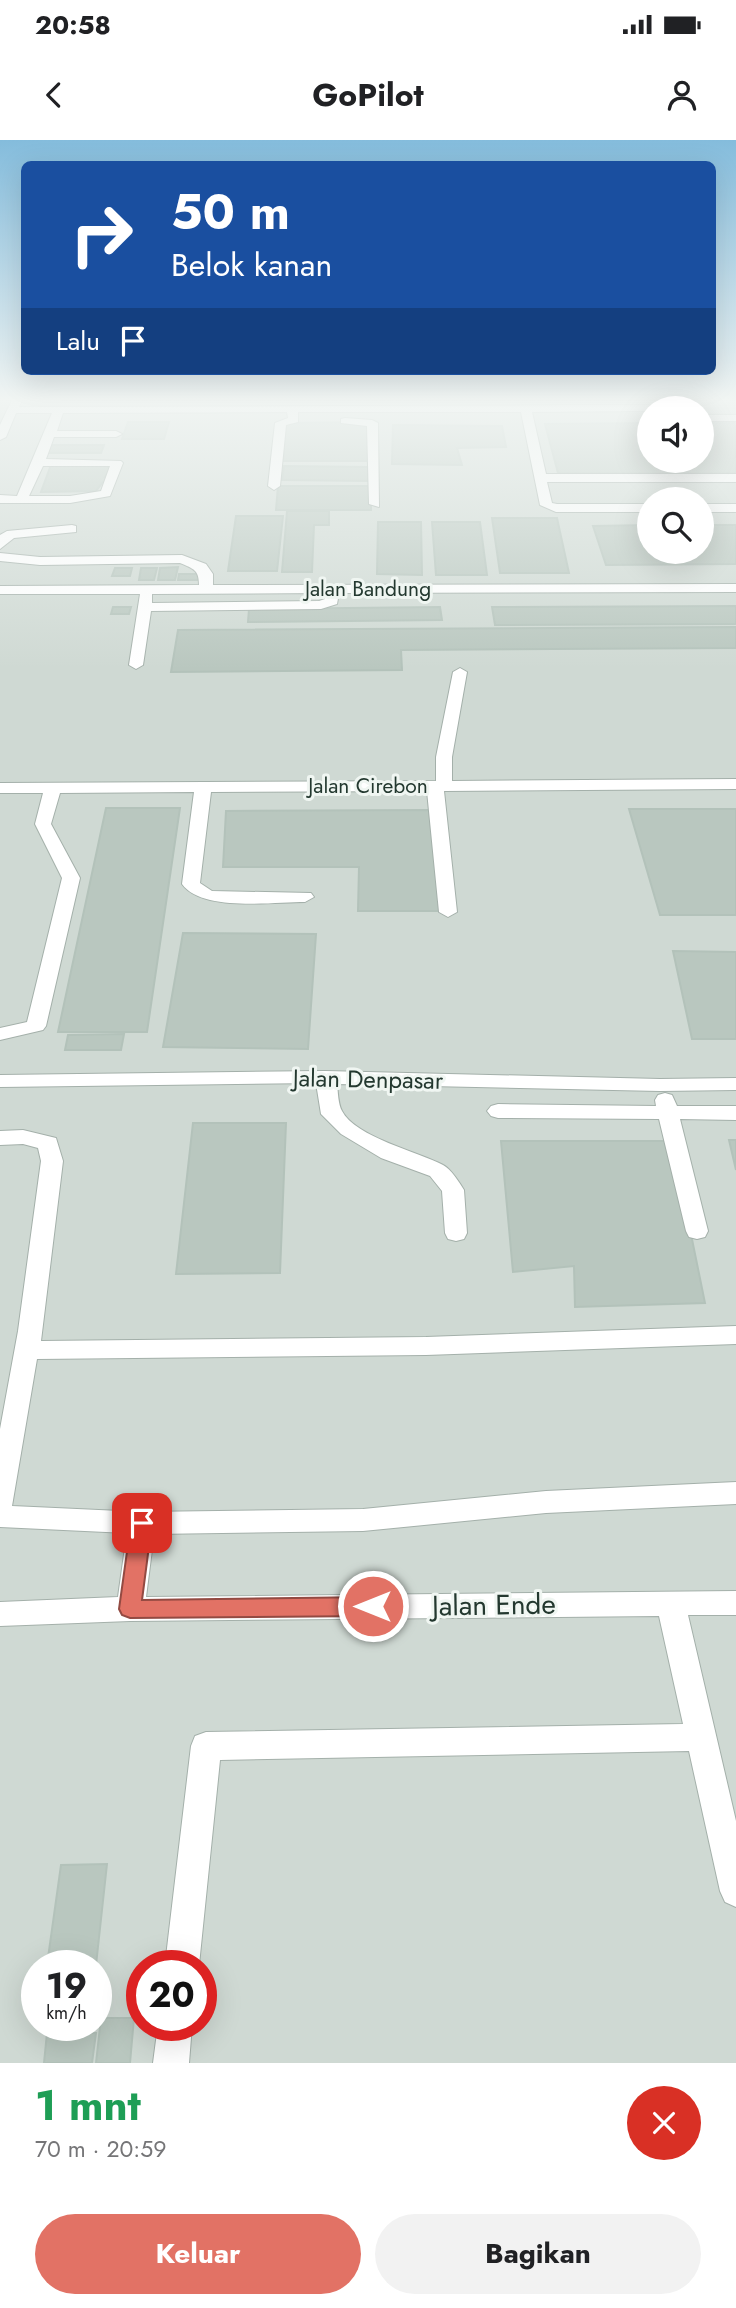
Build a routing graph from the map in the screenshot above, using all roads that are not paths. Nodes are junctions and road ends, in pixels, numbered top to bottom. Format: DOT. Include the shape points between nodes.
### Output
graph roads {
  1 [pos="26,490"];
  2 [pos="107,490"];
  3 [pos="374,490"];
  4 [pos="544,490"];
  5 [pos="0,499"];
  6 [pos="22,499"];
  7 [pos="375,504"];
  8 [pos="637,508"];
  9 [pos="714,508"];
  10 [pos="736,508"];
  11 [pos="72,529"];
  12 [pos="0,545"];
  13 [pos="0,557"];
  14 [pos="736,588"];
  15 [pos="147,589"];
  16 [pos="206,589"];
  17 [pos="0,590"];
  18 [pos="327,590"];
  19 [pos="145,607"];
  20 [pos="136,665"];
  21 [pos="460,672"];
  22 [pos="736,784"];
  23 [pos="440,786"];
  24 [pos="203,787"];
  25 [pos="0,788"];
  26 [pos="54,788"];
  27 [pos="305,897"];
  28 [pos="448,912"];
  29 [pos="0,1034"];
  30 [pos="324,1077"];
  31 [pos="0,1081"];
  32 [pos="736,1084"];
  33 [pos="660,1085"];
  34 [pos="498,1111"];
  35 [pos="669,1112"];
  36 [pos="736,1113"];
  37 [pos="0,1138"];
  38 [pos="697,1231"];
  39 [pos="456,1233"];
  40 [pos="736,1335"];
  41 [pos="26,1350"];
  42 [pos="736,1493"];
  43 [pos="0,1503"];
  44 [pos="0,1516"];
  45 [pos="142,1523"];
  46 [pos="736,1603"];
  47 [pos="671,1604"];
  48 [pos="130,1609"];
  49 [pos="0,1614"];
  50 [pos="701,1737"];
  51 [pos="736,1891"];
  52 [pos="184,1950"];
  53 [pos="173,2041"];
  54 [pos="171,2063"];
  1 -- 6 [label="street"];
  2 -- 6 [label="street" via="103,495"];
  3 -- 7 [label="street"];
  4 -- 8 [label="street" via="548,507"];
  5 -- 6 [label="street"];
  9 -- 10 [label="street"];
  11 -- 12 [label="street" via="11,534"];
  13 -- 16 [label="street" via="16,561 182,559 206,574"];
  14 -- 18 [label="street, Jalan Bandung"];
  15 -- 16 [label="street, Jalan Bandung"];
  15 -- 17 [label="street, Jalan Bandung"];
  15 -- 19 [label="street"];
  16 -- 18 [label="street, Jalan Bandung"];
  18 -- 19 [label="street" via="333,594 332,601 321,605"];
  19 -- 20 [label="street"];
  21 -- 23 [label="street"];
  22 -- 23 [label="street, Jalan Cirebon"];
  23 -- 24 [label="street, Jalan Cirebon"];
  23 -- 28 [label="street"];
  24 -- 26 [label="street, Jalan Cirebon"];
  24 -- 27 [label="street" via="191,884 197,891 210,896"];
  25 -- 26 [label="street, Jalan Cirebon"];
  26 -- 29 [label="street" via="43,824 71,878 36,1026"];
  30 -- 31 [label="street, Jalan Denpasar"];
  30 -- 33 [label="street, Jalan Denpasar"];
  30 -- 39 [label="street" via="332,1114 349,1129 389,1153 438,1171 453,1190"];
  32 -- 33 [label="street, Jalan Denpasar"];
  33 -- 35 [label="street"];
  34 -- 35 [label="street"];
  35 -- 36 [label="street"];
  35 -- 38 [label="street"];
  37 -- 41 [label="street" via="48,1143 52,1161"];
  40 -- 41 [label="street" via="426,1346"];
  41 -- 43 [label="street"];
  42 -- 45 [label="street" via="546,1502 363,1520"];
  44 -- 45 [label="street"];
  45 -- 48 [label="street"];
  46 -- 47 [label="street, Jalan Ende"];
  47 -- 48 [label="street, Jalan Ende"];
  47 -- 50 [label="street"];
  48 -- 49 [label="street, Jalan Ende"];
  50 -- 51 [label="street"];
  50 -- 52 [label="street" via="206,1746"];
  53 -- 54 [label="street"];
}
